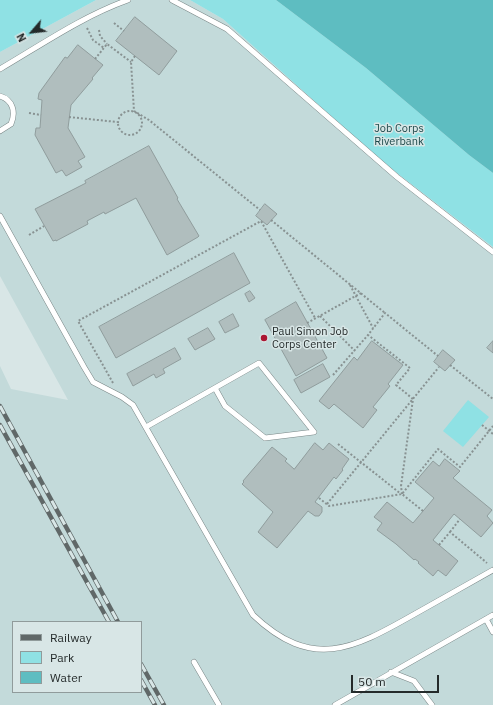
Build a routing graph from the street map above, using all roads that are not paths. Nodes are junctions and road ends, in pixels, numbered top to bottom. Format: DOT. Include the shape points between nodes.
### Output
graph roads {
  1 [pos="128,0"];
  2 [pos="172,0"];
  3 [pos="0,69"];
  4 [pos="0,96"];
  5 [pos="0,131"];
  6 [pos="0,216"];
  7 [pos="493,252"];
  8 [pos="215,388"];
  9 [pos="146,427"];
  10 [pos="493,570"];
  11 [pos="493,615"];
  12 [pos="486,619"];
  13 [pos="493,632"];
  14 [pos="194,662"];
  15 [pos="391,672"];
  16 [pos="219,705"];
  17 [pos="335,705"];
  18 [pos="432,705"];
  1 -- 3 [label="lane" via="83,21"];
  2 -- 7 [label="lane" via="227,29 397,177"];
  4 -- 5 [label="lane" via="9,101 14,112 11,124"];
  6 -- 9 [label="lane" via="93,382 133,405"];
  8 -- 8 [label="lane" via="259,364 314,432 265,438 226,406"];
  8 -- 9 [label="lane"];
  9 -- 10 [label="lane" via="254,615 264,626 293,642 327,650 361,642"];
  11 -- 12 [label="lane"];
  12 -- 13 [label="lane"];
  12 -- 15 [label="lane"];
  14 -- 16 [label="lane"];
  15 -- 17 [label="lane"];
  15 -- 18 [label="lane" via="414,681"];
}
